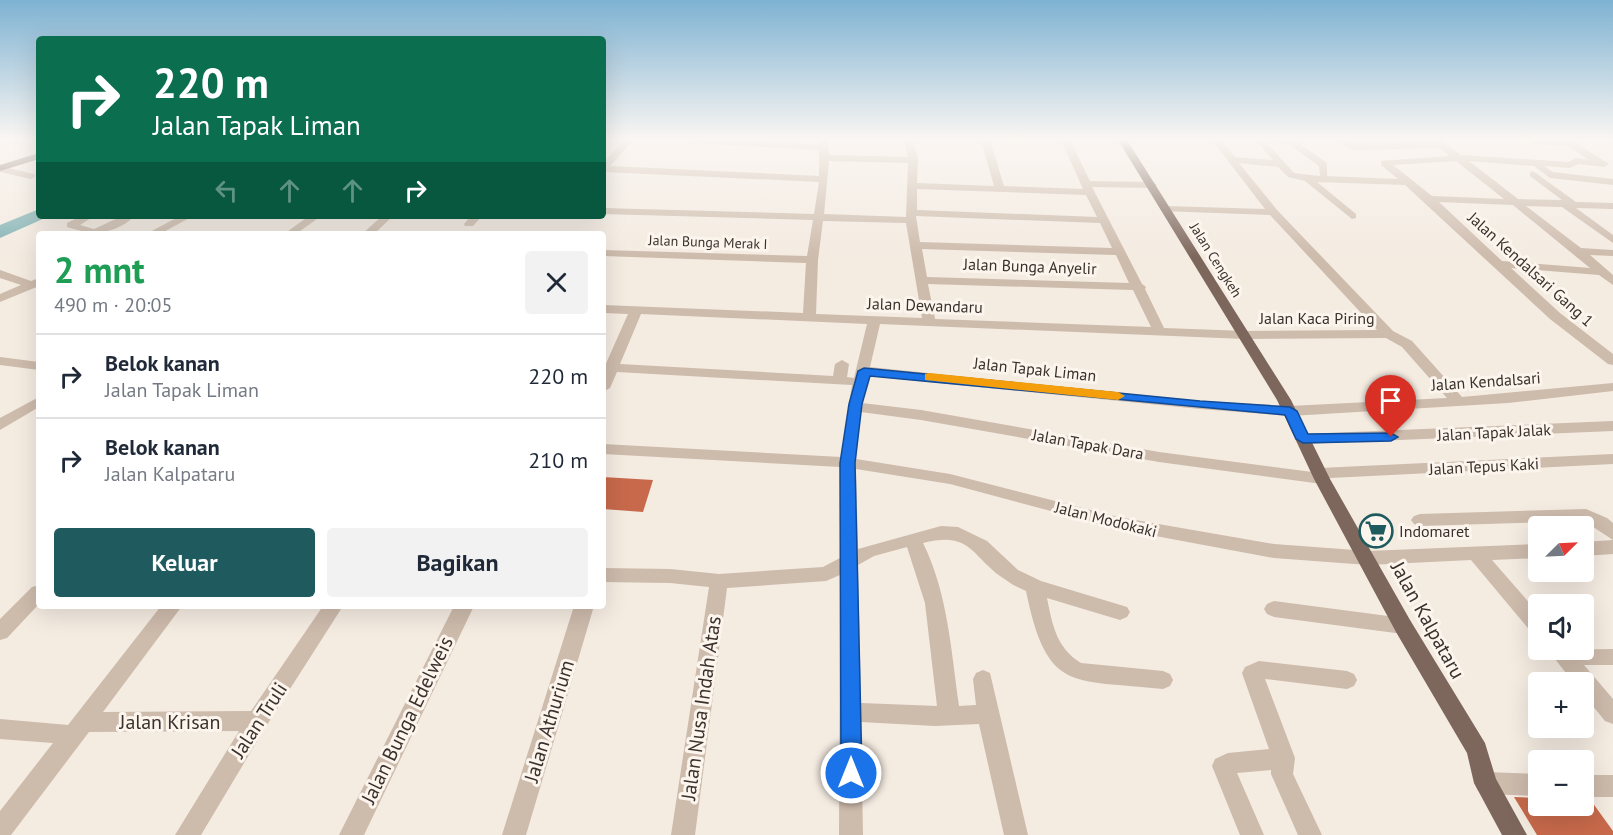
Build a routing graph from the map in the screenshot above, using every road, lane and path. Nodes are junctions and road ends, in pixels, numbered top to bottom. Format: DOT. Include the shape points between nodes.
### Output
graph roads {
  1 [pos="824,179"];
  2 [pos="912,179"];
  3 [pos="997,179"];
  4 [pos="1084,179"];
  5 [pos="1148,179"];
  6 [pos="1247,179"];
  7 [pos="1321,179"];
  8 [pos="1341,179"];
  9 [pos="1403,179"];
  10 [pos="1485,179"];
  11 [pos="1537,179"];
  12 [pos="1586,179"];
  13 [pos="1407,182"];
  14 [pos="1613,182"];
  15 [pos="1152,185"];
  16 [pos="912,186"];
  17 [pos="1088,188"];
  18 [pos="1000,189"];
  19 [pos="1429,199"];
  20 [pos="1514,202"];
  21 [pos="1567,203"];
  22 [pos="1613,206"];
  23 [pos="1166,209"];
  24 [pos="606,211"];
  25 [pos="1273,212"];
  26 [pos="1352,216"];
  27 [pos="911,217"];
  28 [pos="820,218"];
  29 [pos="83,219"];
  30 [pos="124,219"];
  31 [pos="182,219"];
  32 [pos="312,219"];
  33 [pos="384,219"];
  34 [pos="1104,220"];
  35 [pos="88,231"];
  36 [pos="98,231"];
  37 [pos="157,231"];
  38 [pos="294,231"];
  39 [pos="370,231"];
  40 [pos="1613,240"];
  41 [pos="915,246"];
  42 [pos="1578,251"];
  43 [pos="1122,252"];
  44 [pos="606,253"];
  45 [pos="1613,253"];
  46 [pos="812,260"];
  47 [pos="1500,264"];
  48 [pos="1602,272"];
  49 [pos="0,274"];
  50 [pos="920,280"];
  51 [pos="1613,281"];
  52 [pos="35,283"];
  53 [pos="1140,287"];
  54 [pos="0,298"];
  55 [pos="606,309"];
  56 [pos="636,310"];
  57 [pos="809,317"];
  58 [pos="874,320"];
  59 [pos="929,322"];
  60 [pos="1159,330"];
  61 [pos="1388,334"];
  62 [pos="1245,335"];
  63 [pos="610,360"];
  64 [pos="0,361"];
  65 [pos="1613,361"];
  66 [pos="842,364"];
  67 [pos="36,366"];
  68 [pos="864,371"];
  69 [pos="606,376"];
  70 [pos="1613,387"];
  71 [pos="1458,401"];
  72 [pos="36,403"];
  73 [pos="855,407"];
  74 [pos="1290,411"];
  75 [pos="2,422"];
  76 [pos="1613,426"];
  77 [pos="1303,439"];
  78 [pos="606,449"];
  79 [pos="1613,459"];
  80 [pos="848,463"];
  81 [pos="1321,476"];
  82 [pos="1420,520"];
  83 [pos="1613,534"];
  84 [pos="912,539"];
  85 [pos="1613,547"];
  86 [pos="1594,548"];
  87 [pos="1528,552"];
  88 [pos="1477,555"];
  89 [pos="1368,558"];
  90 [pos="847,562"];
  91 [pos="606,576"];
  92 [pos="719,581"];
  93 [pos="1035,587"];
  94 [pos="36,595"];
  95 [pos="170,609"];
  96 [pos="331,609"];
  97 [pos="463,609"];
  98 [pos="583,609"];
  99 [pos="1274,609"];
  100 [pos="1120,612"];
  101 [pos="1528,614"];
  102 [pos="1403,626"];
  103 [pos="0,632"];
  104 [pos="1594,656"];
  105 [pos="1613,657"];
  106 [pos="1567,660"];
  107 [pos="983,679"];
  108 [pos="1347,680"];
  109 [pos="1163,681"];
  110 [pos="851,712"];
  111 [pos="988,714"];
  112 [pos="1613,714"];
  113 [pos="949,715"];
  114 [pos="257,721"];
  115 [pos="0,729"];
  116 [pos="78,729"];
  117 [pos="1284,758"];
  118 [pos="1486,783"];
  119 [pos="1528,784"];
  120 [pos="1594,786"];
  121 [pos="1613,786"];
  122 [pos="0,830"];
  123 [pos="187,835"];
  124 [pos="351,835"];
  125 [pos="514,835"];
  126 [pos="683,835"];
  127 [pos="851,835"];
  128 [pos="1016,835"];
  129 [pos="1252,835"];
  130 [pos="1310,835"];
  131 [pos="1515,835"];
  1 -- 28 [label="street"];
  2 -- 16 [label="street"];
  3 -- 18 [label="street"];
  4 -- 17 [label="street"];
  5 -- 15 [label="main road, Jalan Cengkeh"];
  6 -- 25 [label="street"];
  7 -- 26 [label="street"];
  8 -- 13 [label="street"];
  9 -- 13 [label="street, Jalan Kendalsari Gang 1"];
  10 -- 20 [label="street"];
  11 -- 21 [label="street"];
  12 -- 14 [label="street"];
  13 -- 19 [label="street, Jalan Kendalsari Gang 1"];
  15 -- 17 [label="street"];
  15 -- 23 [label="main road, Jalan Cengkeh"];
  16 -- 18 [label="street"];
  16 -- 27 [label="street"];
  17 -- 18 [label="street"];
  17 -- 34 [label="street"];
  19 -- 20 [label="street"];
  19 -- 47 [label="street, Jalan Kendalsari Gang 1"];
  20 -- 21 [label="street"];
  20 -- 42 [label="street"];
  21 -- 22 [label="street"];
  21 -- 40 [label="street"];
  23 -- 25 [label="street"];
  23 -- 62 [label="main road, Jalan Cengkeh"];
  24 -- 28 [label="street"];
  25 -- 61 [label="street"];
  27 -- 28 [label="street"];
  27 -- 34 [label="street"];
  27 -- 41 [label="street"];
  28 -- 46 [label="street"];
  29 -- 35 [label="street" via="71,225"];
  30 -- 36 [label="street"];
  31 -- 37 [label="street"];
  32 -- 38 [label="street"];
  33 -- 39 [label="street"];
  34 -- 43 [label="street"];
  41 -- 43 [label="street"];
  41 -- 50 [label="street"];
  42 -- 45 [label="street"];
  42 -- 48 [label="street"];
  43 -- 53 [label="street"];
  44 -- 46 [label="street, Jalan Bunga Merak I"];
  46 -- 57 [label="street"];
  47 -- 48 [label="street"];
  47 -- 65 [label="street, Jalan Kendalsari Gang 1" via="1555,316"];
  48 -- 51 [label="street"];
  49 -- 52 [label="street"];
  50 -- 53 [label="street, Jalan Bunga Anyelir"];
  50 -- 59 [label="street"];
  52 -- 54 [label="street"];
  53 -- 60 [label="street"];
  55 -- 56 [label="street, Jalan Dewandaru"];
  56 -- 57 [label="street, Jalan Dewandaru"];
  56 -- 63 [label="street"];
  57 -- 58 [label="street, Jalan Dewandaru"];
  58 -- 59 [label="street, Jalan Dewandaru"];
  58 -- 68 [label="street"];
  59 -- 60 [label="street, Jalan Dewandaru"];
  60 -- 62 [label="street, Jalan Dewandaru"];
  61 -- 62 [label="street, Jalan Kaca Piring"];
  61 -- 71 [label="street" via="1407,344"];
  62 -- 74 [label="main road, Jalan Kalpataru"];
  63 -- 66 [label="street" via="845,381"];
  63 -- 69 [label="street"];
  64 -- 67 [label="street"];
  68 -- 73 [label="street"];
  68 -- 74 [label="street, Jalan Tapak Liman"];
  70 -- 71 [label="street, Jalan Kendalsari"];
  71 -- 74 [label="street, Jalan Kendalsari"];
  72 -- 75 [label="street"];
  73 -- 80 [label="street"];
  73 -- 81 [label="street, Jalan Tapak Dara" via="1159,457"];
  74 -- 77 [label="main road, Jalan Kalpataru"];
  76 -- 77 [label="street, Jalan Tapak Jalak"];
  77 -- 81 [label="main road, Jalan Kalpataru"];
  78 -- 80 [label="street, Jalan Modokaki"];
  79 -- 81 [label="street, Jalan Tepus Kaki"];
  80 -- 89 [label="street, Jalan Modokaki" via="951,479 1118,523 1214,542"];
  80 -- 90 [label="street"];
  81 -- 89 [label="main road, Jalan Kalpataru"];
  82 -- 83 [label="street" via="1586,515 1597,519"];
  84 -- 90 [label="street" via="869,551"];
  84 -- 93 [label="street" via="940,532 968,537 1011,575"];
  84 -- 113 [label="street" via="925,568 934,606"];
  85 -- 86 [label="street"];
  87 -- 88 [label="street, Jalan Modokaki"];
  88 -- 89 [label="street, Jalan Modokaki"];
  88 -- 101 [label="street"];
  89 -- 102 [label="main road, Jalan Kalpataru"];
  90 -- 92 [label="street" via="826,574"];
  90 -- 110 [label="street"];
  91 -- 92 [label="street"];
  92 -- 126 [label="street, Jalan Nusa Indah Atas"];
  93 -- 100 [label="street"];
  93 -- 109 [label="street" via="1047,639 1069,667"];
  94 -- 103 [label="street"];
  95 -- 116 [label="street"];
  96 -- 114 [label="street, Jalan Truli"];
  97 -- 124 [label="street, Jalan Bunga Edelweis"];
  98 -- 125 [label="street, Jalan Athurium"];
  99 -- 102 [label="street"];
  102 -- 118 [label="main road, Jalan Kalpataru" via="1478,750"];
  104 -- 105 [label="street"];
  106 -- 112 [label="street"];
  107 -- 111 [label="street"];
  108 -- 117 [label="street" via="1253,671"];
  110 -- 113 [label="street"];
  110 -- 127 [label="street"];
  111 -- 113 [label="street"];
  111 -- 128 [label="street"];
  114 -- 116 [label="street, Jalan Krisan"];
  114 -- 123 [label="street, Jalan Truli"];
  115 -- 116 [label="street, Jalan Krisan"];
  116 -- 122 [label="street"];
  117 -- 129 [label="street" via="1223,766"];
  117 -- 130 [label="street" via="1282,774"];
  118 -- 119 [label="street"];
  118 -- 131 [label="main road, Jalan Kalpataru"];
  120 -- 121 [label="street"];
}
